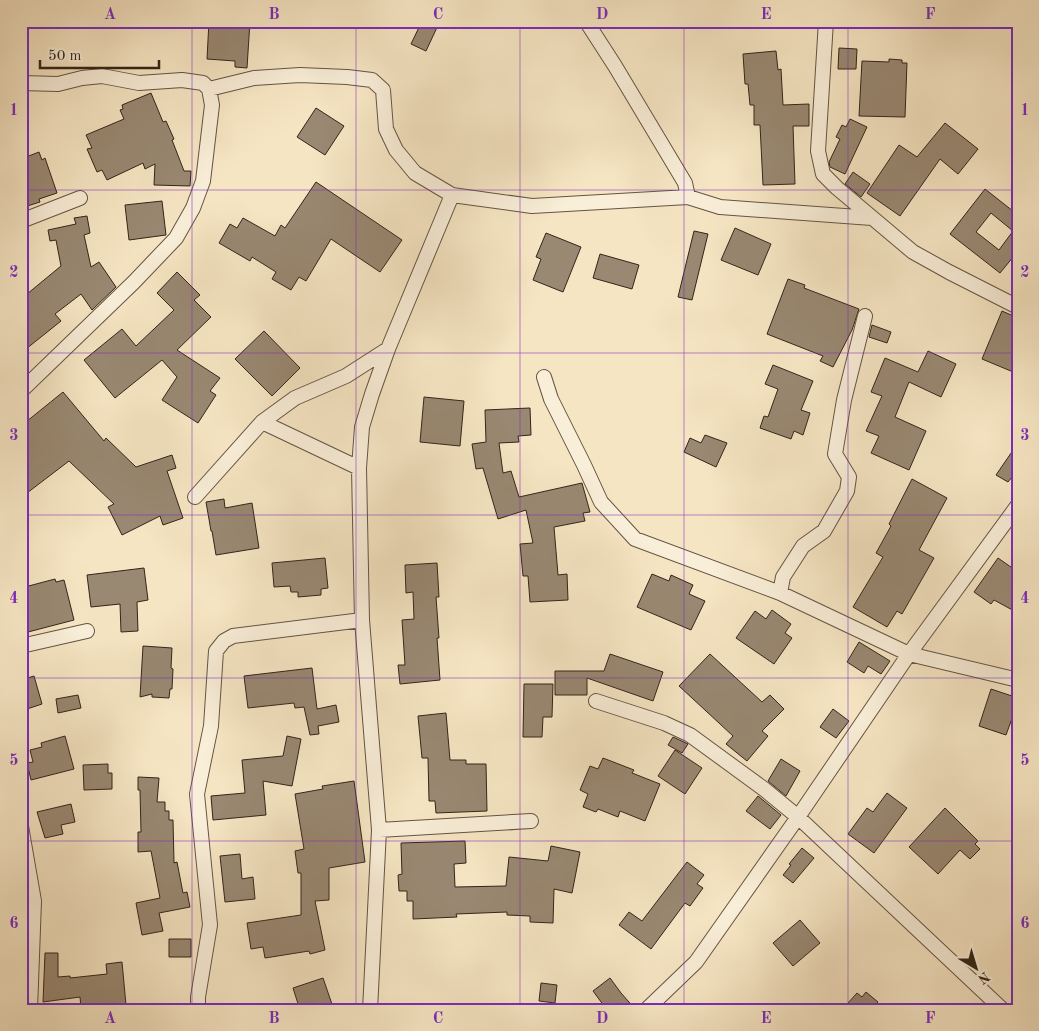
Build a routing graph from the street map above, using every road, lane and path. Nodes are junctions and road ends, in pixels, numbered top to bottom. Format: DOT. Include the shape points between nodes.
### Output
graph roads {
  1 [pos="586,21"];
  2 [pos="826,21"];
  3 [pos="21,83"];
  4 [pos="209,89"];
  5 [pos="452,195"];
  6 [pos="688,197"];
  7 [pos="80,198"];
  8 [pos="872,218"];
  9 [pos="21,221"];
  10 [pos="1018,307"];
  11 [pos="865,316"];
  12 [pos="388,349"];
  13 [pos="544,377"];
  14 [pos="21,391"];
  15 [pos="262,422"];
  16 [pos="359,468"];
  17 [pos="195,496"];
  18 [pos="1018,505"];
  19 [pos="780,593"];
  20 [pos="362,620"];
  21 [pos="87,631"];
  22 [pos="21,646"];
  23 [pos="909,654"];
  24 [pos="1018,680"];
  25 [pos="596,701"];
  26 [pos="798,817"];
  27 [pos="530,821"];
  28 [pos="21,826"];
  29 [pos="379,830"];
  30 [pos="30,1010"];
  31 [pos="198,1010"];
  32 [pos="370,1010"];
  33 [pos="646,1010"];
  34 [pos="1003,1010"];
  1 -- 6 [label="street" via="680,174"];
  2 -- 8 [label="street" via="818,151 824,174"];
  3 -- 4 [label="street" via="58,84 102,76 139,83 182,80 203,83"];
  4 -- 5 [label="street" via="254,78 300,75 372,80 383,90 386,129 396,150 415,173"];
  4 -- 14 [label="street" via="212,105 203,181 193,208 176,238"];
  5 -- 6 [label="street" via="532,206"];
  5 -- 12 [label="street"];
  6 -- 8 [label="street" via="720,207"];
  7 -- 9 [label="street"];
  8 -- 10 [label="street" via="913,252"];
  11 -- 19 [label="street" via="844,400 835,454 848,477 847,491 824,531 803,546 783,577"];
  12 -- 15 [label="street" via="346,376 295,398"];
  12 -- 16 [label="street" via="362,426"];
  13 -- 19 [label="street" via="551,399 600,502 635,539"];
  15 -- 16 [label="street"];
  15 -- 17 [label="street"];
  16 -- 20 [label="street"];
  18 -- 23 [label="street"];
  19 -- 23 [label="street"];
  20 -- 29 [label="street"];
  20 -- 31 [label="street" via="233,636 216,650 211,726 197,794 210,925"];
  21 -- 22 [label="street"];
  23 -- 24 [label="street"];
  23 -- 26 [label="street"];
  25 -- 26 [label="street" via="690,735"];
  26 -- 33 [label="street" via="696,962"];
  26 -- 34 [label="street"];
  27 -- 29 [label="street"];
  28 -- 30 [label="street" via="34,901"];
  29 -- 32 [label="street"];
}
